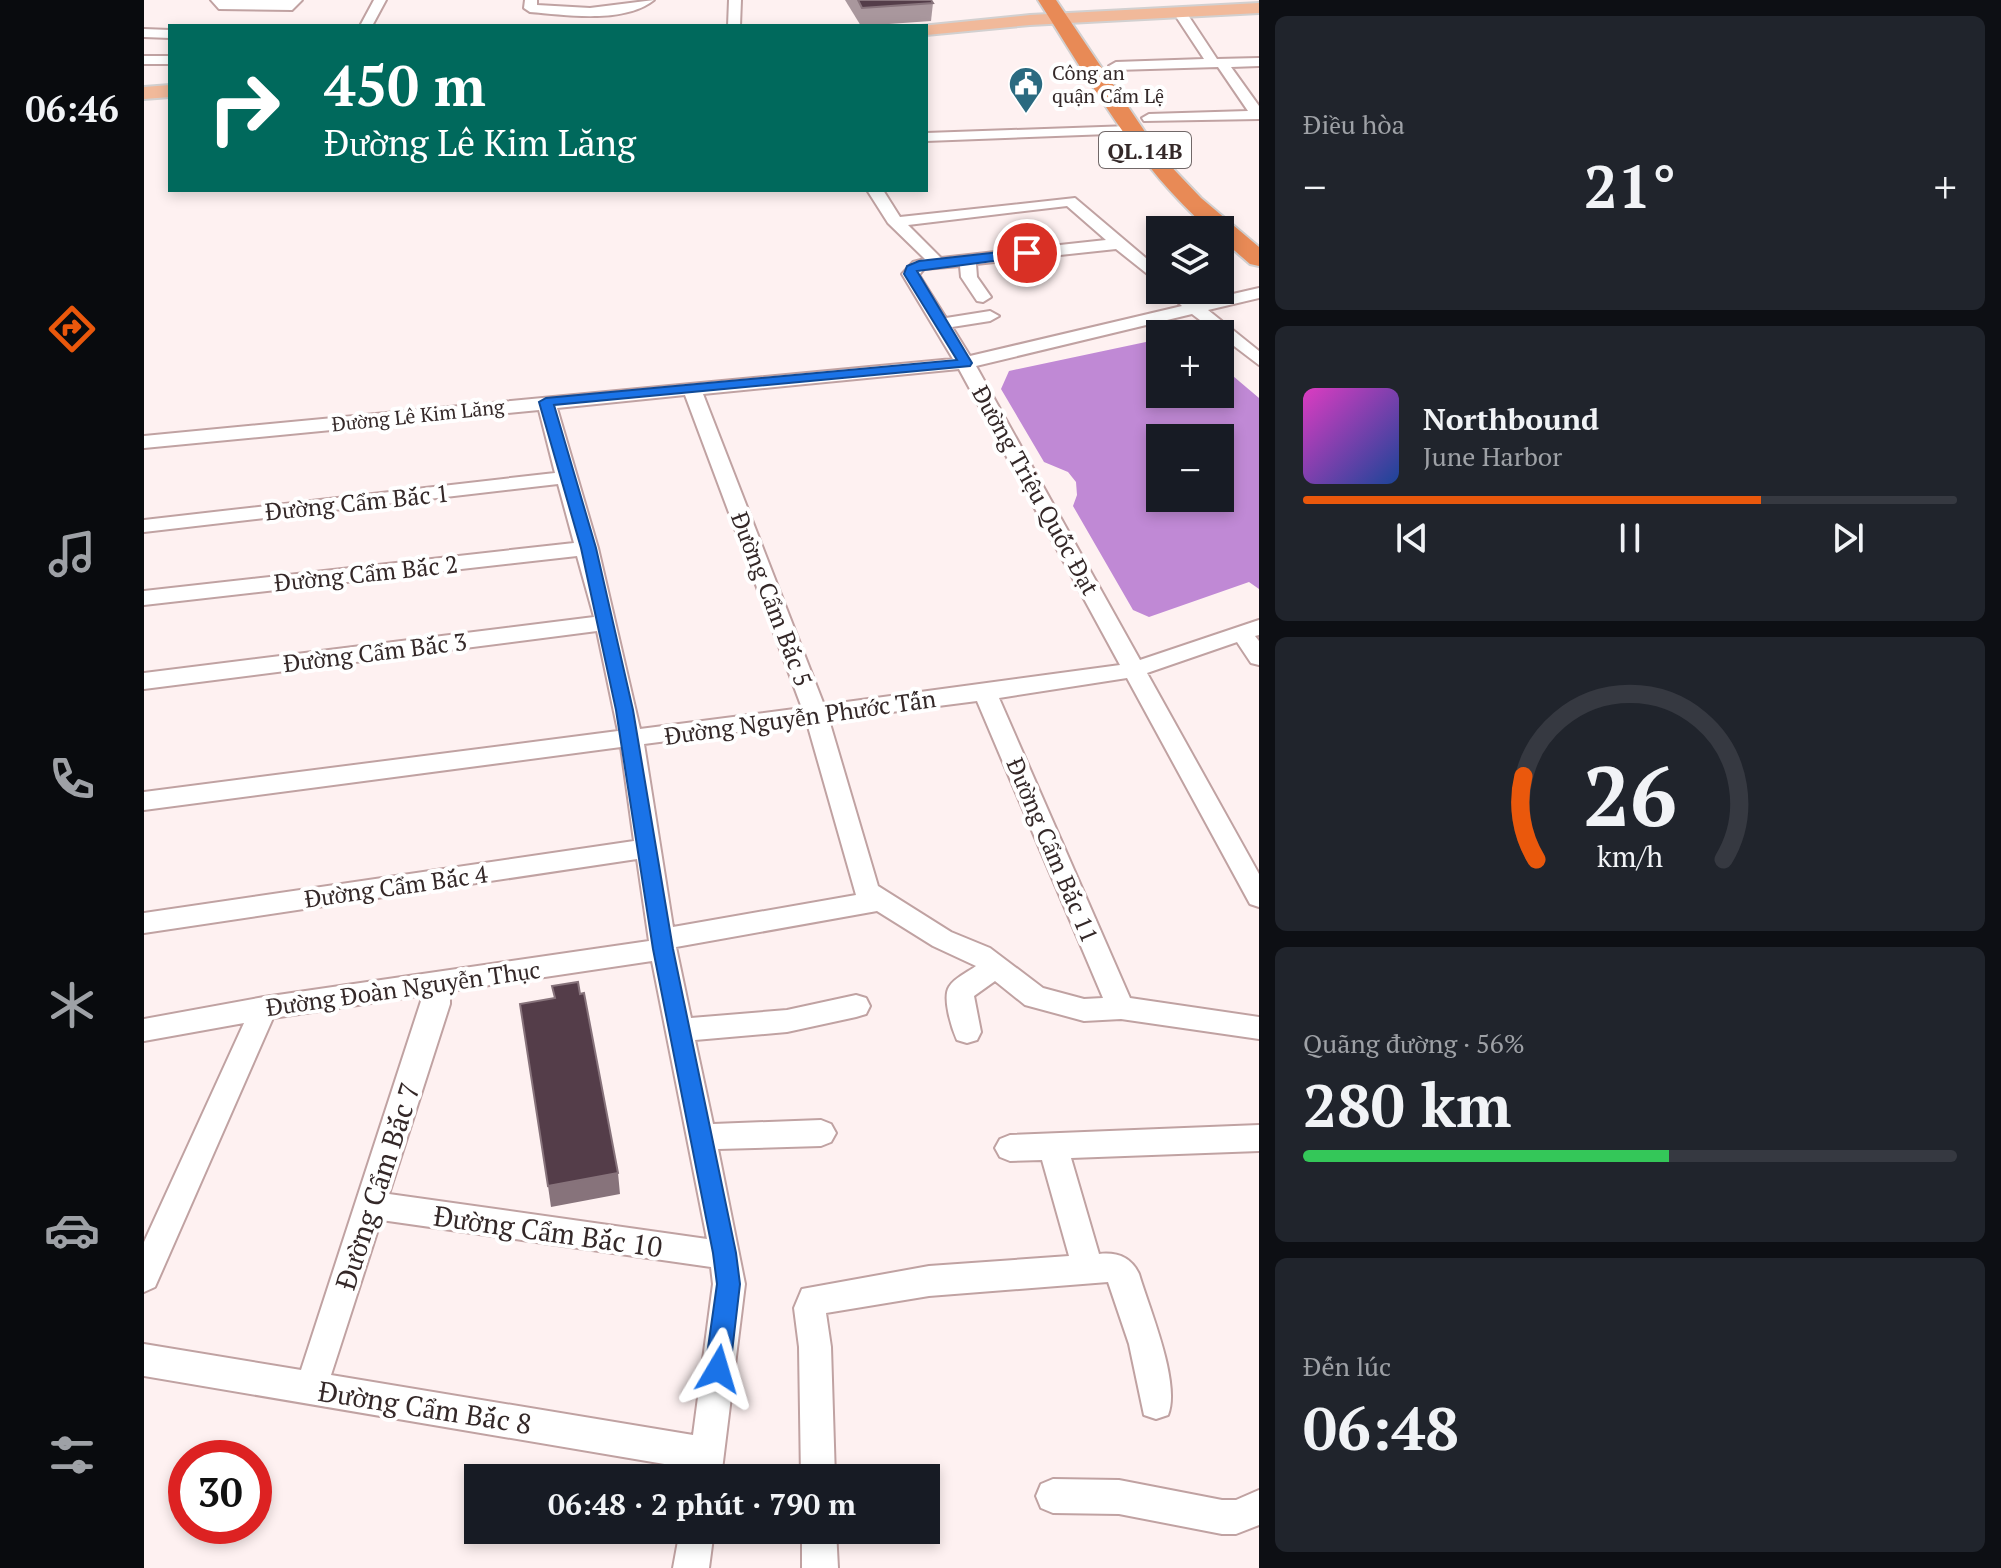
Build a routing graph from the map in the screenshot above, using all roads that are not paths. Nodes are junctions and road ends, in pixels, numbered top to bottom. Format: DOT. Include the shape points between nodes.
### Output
graph roads {
  1 [pos="217,0"];
  2 [pos="380,0"];
  3 [pos="531,0"];
  4 [pos="648,0"];
  5 [pos="735,0"];
  6 [pos="294,3"];
  7 [pos="1196,5"];
  8 [pos="1259,8"];
  9 [pos="1065,9"];
  10 [pos="1179,12"];
  11 [pos="367,24"];
  12 [pos="734,24"];
  13 [pos="928,30"];
  14 [pos="144,33"];
  15 [pos="168,34"];
  16 [pos="1108,54"];
  17 [pos="144,60"];
  18 [pos="168,60"];
  19 [pos="1259,62"];
  20 [pos="1218,63"];
  21 [pos="168,91"];
  22 [pos="144,93"];
  23 [pos="1258,115"];
  24 [pos="1140,124"];
  25 [pos="928,137"];
  26 [pos="876,192"];
  27 [pos="898,222"];
  28 [pos="1259,233"];
  29 [pos="1118,244"];
  30 [pos="967,259"];
  31 [pos="1259,259"];
  32 [pos="937,263"];
  33 [pos="1146,267"];
  34 [pos="1259,293"];
  35 [pos="983,297"];
  36 [pos="1189,304"];
  37 [pos="1195,309"];
  38 [pos="990,316"];
  39 [pos="940,324"];
  40 [pos="1259,360"];
  41 [pos="965,363"];
  42 [pos="691,387"];
  43 [pos="546,402"];
  44 [pos="144,442"];
  45 [pos="569,477"];
  46 [pos="144,526"];
  47 [pos="588,548"];
  48 [pos="144,598"];
  49 [pos="606,623"];
  50 [pos="1250,630"];
  51 [pos="1259,658"];
  52 [pos="1137,669"];
  53 [pos="144,681"];
  54 [pos="985,692"];
  55 [pos="816,715"];
  56 [pos="631,739"];
  57 [pos="144,801"];
  58 [pos="648,848"];
  59 [pos="1259,897"];
  60 [pos="878,901"];
  61 [pos="144,923"];
  62 [pos="663,944"];
  63 [pos="995,966"];
  64 [pos="437,984"];
  65 [pos="856,1006"];
  66 [pos="264,1008"];
  67 [pos="1121,1008"];
  68 [pos="1259,1028"];
  69 [pos="144,1030"];
  70 [pos="680,1030"];
  71 [pos="967,1032"];
  72 [pos="821,1133"];
  73 [pos="702,1137"];
  74 [pos="1259,1138"];
  75 [pos="1053,1147"];
  76 [pos="1010,1148"];
  77 [pos="371,1205"];
  78 [pos="725,1253"];
  79 [pos="1088,1269"];
  80 [pos="144,1277"];
  81 [pos="144,1360"];
  82 [pos="311,1388"];
  83 [pos="1156,1403"];
  84 [pos="695,1464"];
  85 [pos="705,1464"];
  86 [pos="818,1464"];
  87 [pos="1053,1496"];
  88 [pos="1259,1507"];
  89 [pos="695,1544"];
  90 [pos="819,1544"];
  91 [pos="691,1568"];
  92 [pos="820,1568"];
  1 -- 6 [label="street" via="219,5"];
  2 -- 11 [label="street"];
  3 -- 4 [label="street" via="530,8 606,11"];
  5 -- 12 [label="street"];
  7 -- 8 [label="main road"];
  7 -- 10 [label="main road"];
  9 -- 10 [label="main road"];
  9 -- 13 [label="main road"];
  9 -- 16 [label="highway, QL.14B"];
  9 -- 24 [label="highway, QL.14B"];
  10 -- 20 [label="street"];
  14 -- 15 [label="street"];
  16 -- 20 [label="street"];
  16 -- 24 [label="highway, QL.14B"];
  17 -- 18 [label="street"];
  19 -- 20 [label="street"];
  20 -- 23 [label="street"];
  21 -- 22 [label="main road"];
  23 -- 24 [label="street"];
  24 -- 25 [label="street"];
  24 -- 28 [label="highway, QL.14B"];
  24 -- 31 [label="highway, QL.14B" via="1193,203"];
  26 -- 27 [label="street" via="883,211"];
  27 -- 29 [label="street" via="1070,201"];
  27 -- 32 [label="street"];
  29 -- 30 [label="street"];
  29 -- 33 [label="street"];
  30 -- 32 [label="street"];
  30 -- 35 [label="street" via="969,277"];
  32 -- 39 [label="street, Đường Triệu Quốc Đạt" via="919,265 910,274"];
  34 -- 37 [label="street, Đường Lê Kim Lăng"];
  36 -- 37 [label="street"];
  37 -- 40 [label="street"];
  37 -- 41 [label="street, Đường Lê Kim Lăng"];
  38 -- 39 [label="street"];
  39 -- 41 [label="street, Đường Triệu Quốc Đạt"];
  41 -- 42 [label="street, Đường Lê Kim Lăng"];
  41 -- 52 [label="street, Đường Triệu Quốc Đạt"];
  42 -- 43 [label="street, Đường Lê Kim Lăng"];
  42 -- 55 [label="street, Đường Cẩm Bắc 5"];
  43 -- 44 [label="street, Đường Lê Kim Lăng"];
  43 -- 45 [label="street"];
  45 -- 46 [label="street, Đường Cẩm Bắc 1"];
  45 -- 47 [label="street"];
  47 -- 48 [label="street, Đường Cẩm Bắc 2"];
  47 -- 49 [label="street"];
  49 -- 53 [label="street, Đường Cẩm Bắc 3"];
  49 -- 56 [label="street"];
  50 -- 51 [label="street"];
  50 -- 52 [label="street, Đường Nguyễn Phước Tấn"];
  52 -- 54 [label="street, Đường Nguyễn Phước Tấn"];
  52 -- 59 [label="street, Đường Triệu Quốc Đạt"];
  54 -- 55 [label="street, Đường Nguyễn Phước Tấn"];
  54 -- 67 [label="street, Đường Cẩm Bắc 11"];
  55 -- 56 [label="street, Đường Nguyễn Phước Tấn"];
  55 -- 60 [label="street, Đường Cẩm Bắc 5" via="867,892"];
  56 -- 57 [label="street, Đường Nguyễn Phước Tấn"];
  56 -- 58 [label="street"];
  58 -- 61 [label="street, Đường Cẩm Bắc 4"];
  58 -- 62 [label="street"];
  60 -- 62 [label="street, Đường Đoàn Nguyễn Thục"];
  60 -- 63 [label="street"];
  62 -- 64 [label="street, Đường Đoàn Nguyễn Thục"];
  62 -- 70 [label="street"];
  63 -- 67 [label="street" via="1035,997 1084,1010"];
  63 -- 71 [label="street" via="960,992"];
  64 -- 66 [label="street, Đường Đoàn Nguyễn Thục"];
  64 -- 77 [label="street, Đường Cẩm Bắc 7" via="436,1004"];
  65 -- 70 [label="street" via="787,1021"];
  66 -- 69 [label="street, Đường Đoàn Nguyễn Thục"];
  66 -- 80 [label="street"];
  67 -- 68 [label="street"];
  70 -- 73 [label="street"];
  72 -- 73 [label="street"];
  73 -- 78 [label="street"];
  74 -- 75 [label="street"];
  75 -- 76 [label="street"];
  75 -- 79 [label="street"];
  77 -- 78 [label="street, Đường Cẩm Bắc 10" via="694,1253"];
  77 -- 82 [label="street, Đường Cẩm Bắc 7"];
  78 -- 85 [label="street" via="729,1284"];
  79 -- 83 [label="street" via="1113,1267 1123,1274"];
  79 -- 86 [label="street" via="929,1281 813,1300"];
  81 -- 82 [label="street, Đường Cẩm Bắc 8"];
  82 -- 84 [label="street, Đường Cẩm Bắc 8"];
  87 -- 88 [label="street" via="1119,1497 1192,1514 1236,1517"];
  89 -- 91 [label="street"];
  90 -- 92 [label="street"];
}
